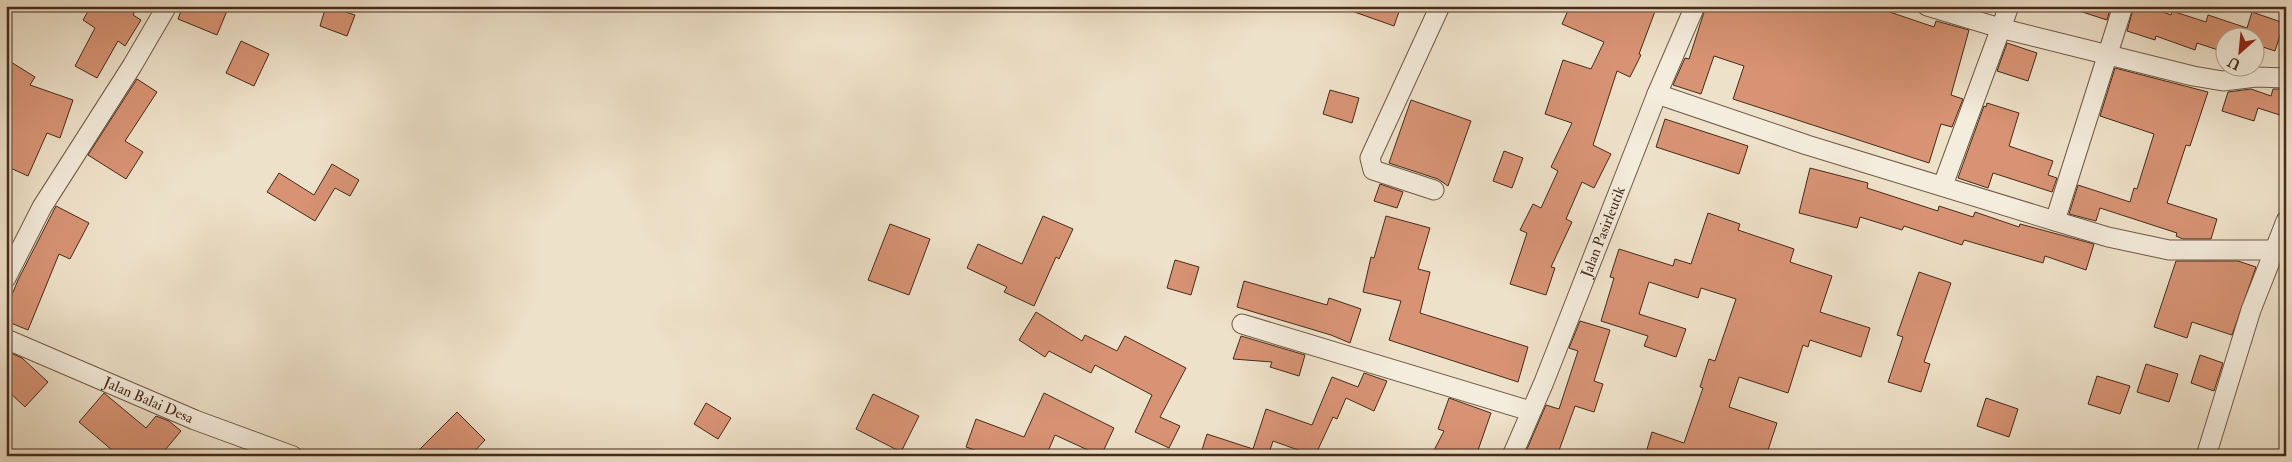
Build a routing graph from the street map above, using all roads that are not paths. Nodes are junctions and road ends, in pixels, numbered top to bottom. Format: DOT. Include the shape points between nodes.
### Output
graph roads {
  1 [pos="167,6"];
  2 [pos="1440,6"];
  3 [pos="1695,6"];
  4 [pos="1927,6"];
  5 [pos="2008,6"];
  6 [pos="2123,6"];
  7 [pos="2000,28"];
  8 [pos="2108,53"];
  9 [pos="2286,78"];
  10 [pos="1657,94"];
  11 [pos="1943,185"];
  12 [pos="1434,190"];
  13 [pos="2055,221"];
  14 [pos="2286,221"];
  15 [pos="2276,250"];
  16 [pos="6,278"];
  17 [pos="1242,324"];
  18 [pos="6,339"];
  19 [pos="1530,410"];
  20 [pos="293,456"];
  21 [pos="1512,456"];
  22 [pos="2206,456"];
  1 -- 16 [label="street" via="42,207"];
  2 -- 12 [label="street" via="1370,158 1374,170"];
  3 -- 10 [label="street, Jalan Pasirleutik"];
  4 -- 7 [label="street"];
  5 -- 7 [label="street"];
  6 -- 8 [label="street"];
  7 -- 8 [label="street"];
  7 -- 11 [label="street"];
  8 -- 9 [label="street" via="2223,81"];
  8 -- 13 [label="street"];
  10 -- 11 [label="street" via="1807,145"];
  10 -- 19 [label="street, Jalan Pasirleutik" via="1544,382"];
  11 -- 13 [label="street"];
  13 -- 15 [label="street" via="2169,250"];
  14 -- 15 [label="street"];
  15 -- 22 [label="street" via="2251,310"];
  17 -- 19 [label="street"];
  18 -- 20 [label="street, Jalan Balai Desa" via="196,420"];
  19 -- 21 [label="street, Jalan Pasirleutik"];
}
